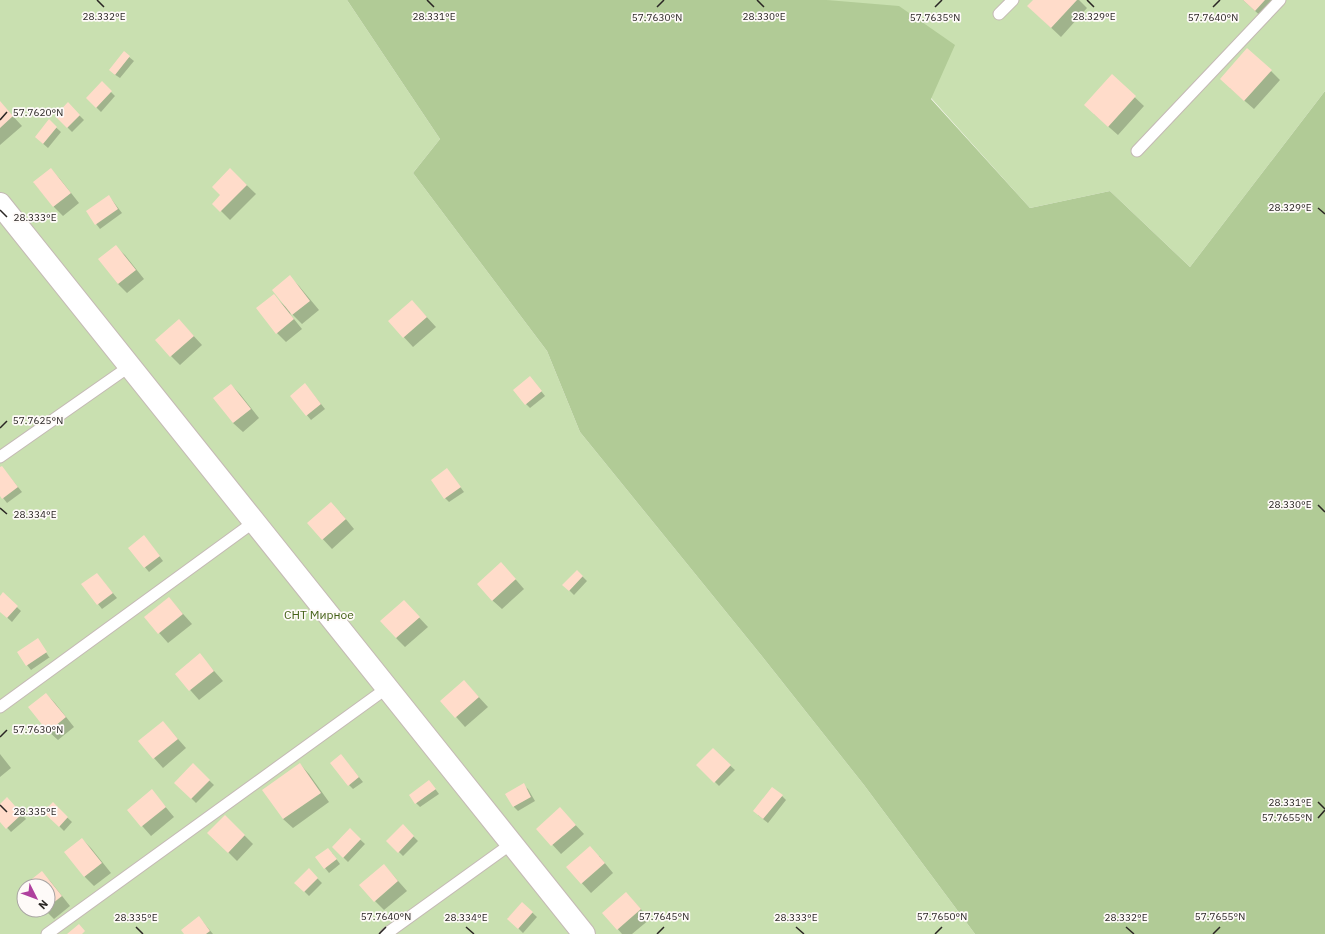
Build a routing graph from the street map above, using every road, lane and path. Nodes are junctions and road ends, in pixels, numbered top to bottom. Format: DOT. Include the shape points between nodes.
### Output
graph roads {
  1 [pos="1013,0"];
  2 [pos="1280,0"];
  3 [pos="999,14"];
  4 [pos="1137,151"];
  5 [pos="1,208"];
  6 [pos="130,366"];
  7 [pos="0,457"];
  8 [pos="254,522"];
  9 [pos="387,688"];
  10 [pos="0,707"];
  11 [pos="511,844"];
  12 [pos="47,934"];
  13 [pos="386,934"];
  14 [pos="584,934"];
  1 -- 3 [label="lane"];
  2 -- 4 [label="lane"];
  5 -- 6 [label="street"];
  6 -- 7 [label="lane"];
  6 -- 8 [label="street"];
  8 -- 9 [label="street"];
  8 -- 10 [label="lane"];
  9 -- 11 [label="street"];
  9 -- 12 [label="lane"];
  11 -- 13 [label="lane"];
  11 -- 14 [label="street"];
}
